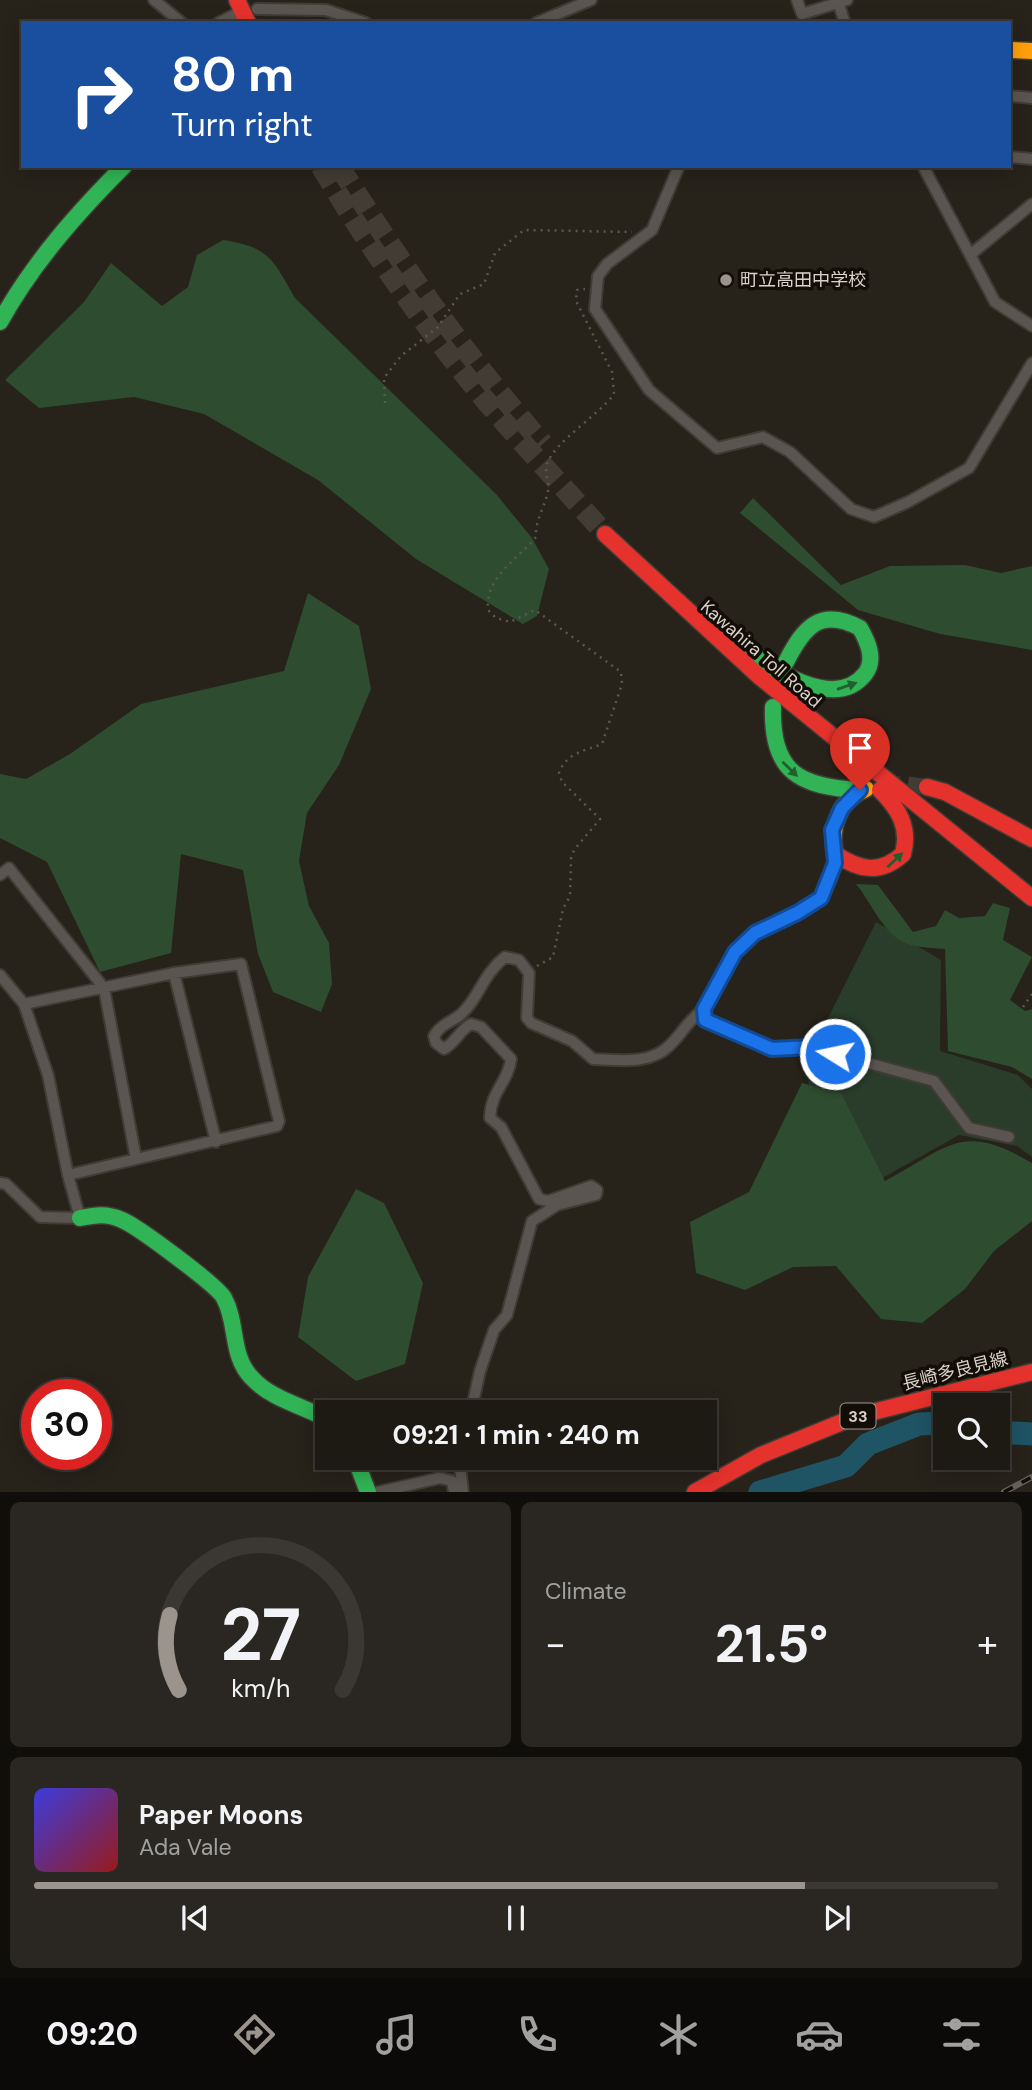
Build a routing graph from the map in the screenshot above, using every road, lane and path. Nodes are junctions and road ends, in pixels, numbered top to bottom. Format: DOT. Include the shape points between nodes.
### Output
graph roads {
  1 [pos="154,0"];
  2 [pos="591,0"];
  3 [pos="797,0"];
  4 [pos="843,1"];
  5 [pos="247,11"];
  6 [pos="180,21"];
  7 [pos="223,21"];
  8 [pos="360,21"];
  9 [pos="541,21"];
  10 [pos="845,21"];
  11 [pos="1011,50"];
  12 [pos="1032,51"];
  13 [pos="1011,96"];
  14 [pos="1032,97"];
  15 [pos="1011,157"];
  16 [pos="1032,159"];
  17 [pos="122,168"];
  18 [pos="678,168"];
  19 [pos="924,168"];
  20 [pos="1032,204"];
  21 [pos="652,230"];
  22 [pos="970,255"];
  23 [pos="597,287"];
  24 [pos="0,322"];
  25 [pos="1032,326"];
  26 [pos="1032,363"];
  27 [pos="385,403"];
  28 [pos="721,634"];
  29 [pos="786,662"];
  30 [pos="772,699"];
  31 [pos="927,787"];
  32 [pos="1032,839"];
  33 [pos="835,854"];
  34 [pos="0,875"];
  35 [pos="1032,889"];
  36 [pos="1032,898"];
  37 [pos="528,972"];
  38 [pos="174,973"];
  39 [pos="0,975"];
  40 [pos="104,988"];
  41 [pos="1032,994"];
  42 [pos="24,1004"];
  43 [pos="1023,1007"];
  44 [pos="704,1009"];
  45 [pos="1009,1137"];
  46 [pos="216,1142"];
  47 [pos="136,1159"];
  48 [pos="68,1175"];
  49 [pos="0,1183"];
  50 [pos="80,1218"];
  51 [pos="1032,1372"];
  52 [pos="474,1400"];
  53 [pos="315,1414"];
  54 [pos="360,1470"];
  55 [pos="460,1470"];
  56 [pos="368,1492"];
  57 [pos="378,1492"];
  58 [pos="454,1492"];
  59 [pos="463,1492"];
  60 [pos="695,1492"];
  1 -- 6 [label="street"];
  2 -- 9 [label="street"];
  3 -- 4 [label="street" via="802,14"];
  4 -- 10 [label="street"];
  5 -- 7 [label="street"];
  5 -- 8 [label="street" via="326,9"];
  11 -- 12 [label="main road"];
  13 -- 14 [label="street"];
  15 -- 16 [label="street"];
  17 -- 24 [label="main road" via="19,285"];
  18 -- 21 [label="street"];
  19 -- 22 [label="street"];
  20 -- 22 [label="street"];
  21 -- 23 [label="street" via="607,264"];
  21 -- 27 [label="path" via="608,234 524,230 495,253 484,284 460,294 438,327 401,356 384,378"];
  22 -- 25 [label="street" via="995,302"];
  23 -- 26 [label="street" via="595,309 649,390 705,439 717,448 763,437 790,452 851,509 874,517 969,468"];
  23 -- 37 [label="path" via="577,290 576,301 612,372 614,394 548,462 545,476 549,489 536,537 498,575 486,594 488,610 496,618 510,622 536,610 621,672 622,684 602,744 562,763 562,782 600,819 574,850 570,896 553,957"];
  28 -- 29 [label="main road, one-way" via="777,670 824,689 850,687 862,679 871,654 860,628 838,617 802,631"];
  28 -- 30 [label="main road, Kawahira Toll Road" via="609,530 667,596"];
  28 -- 35 [label="main road, Kawahira Toll Road" via="821,721"];
  30 -- 33 [label="main road, one-way" via="772,744 790,771 832,790 864,789 836,819 832,830"];
  33 -- 30 [label="main road, one-way" via="858,868 883,870 903,854 907,829 888,798"];
  30 -- 36 [label="main road, Kawahira Toll Road"];
  31 -- 32 [label="main road" via="945,792"];
  33 -- 44 [label="street" via="821,898 755,933 735,952"];
  34 -- 40 [label="street" via="9,868"];
  37 -- 44 [label="street" via="527,1018 572,1041 593,1059 655,1056"];
  37 -- 52 [label="street" via="519,960 505,957 489,970 460,1015 439,1027 436,1043 444,1049 471,1024 481,1027 511,1059 510,1071 491,1100 490,1118 501,1127 539,1199 548,1201 592,1186 597,1190 596,1195 557,1205 532,1221 507,1315 494,1330"];
  38 -- 40 [label="street"];
  38 -- 46 [label="street"];
  38 -- 46 [label="street" via="242,964 279,1121 277,1126"];
  39 -- 42 [label="street"];
  40 -- 42 [label="street"];
  40 -- 47 [label="street"];
  41 -- 43 [label="path"];
  42 -- 48 [label="street" via="48,1075"];
  44 -- 45 [label="street" via="705,1020 772,1049 810,1047 934,1081 969,1128"];
  46 -- 47 [label="street"];
  47 -- 48 [label="street"];
  48 -- 50 [label="street"];
  49 -- 50 [label="street" via="40,1217"];
  50 -- 53 [label="main road" via="101,1214 123,1220 220,1290 229,1302 240,1364 248,1376 272,1394"];
  51 -- 60 [label="main road, 長崎多良見線 / 33" via="857,1416 761,1455"];
  54 -- 56 [label="main road"];
  55 -- 59 [label="street"];
  57 -- 58 [label="street" via="440,1478 452,1481"];
}
